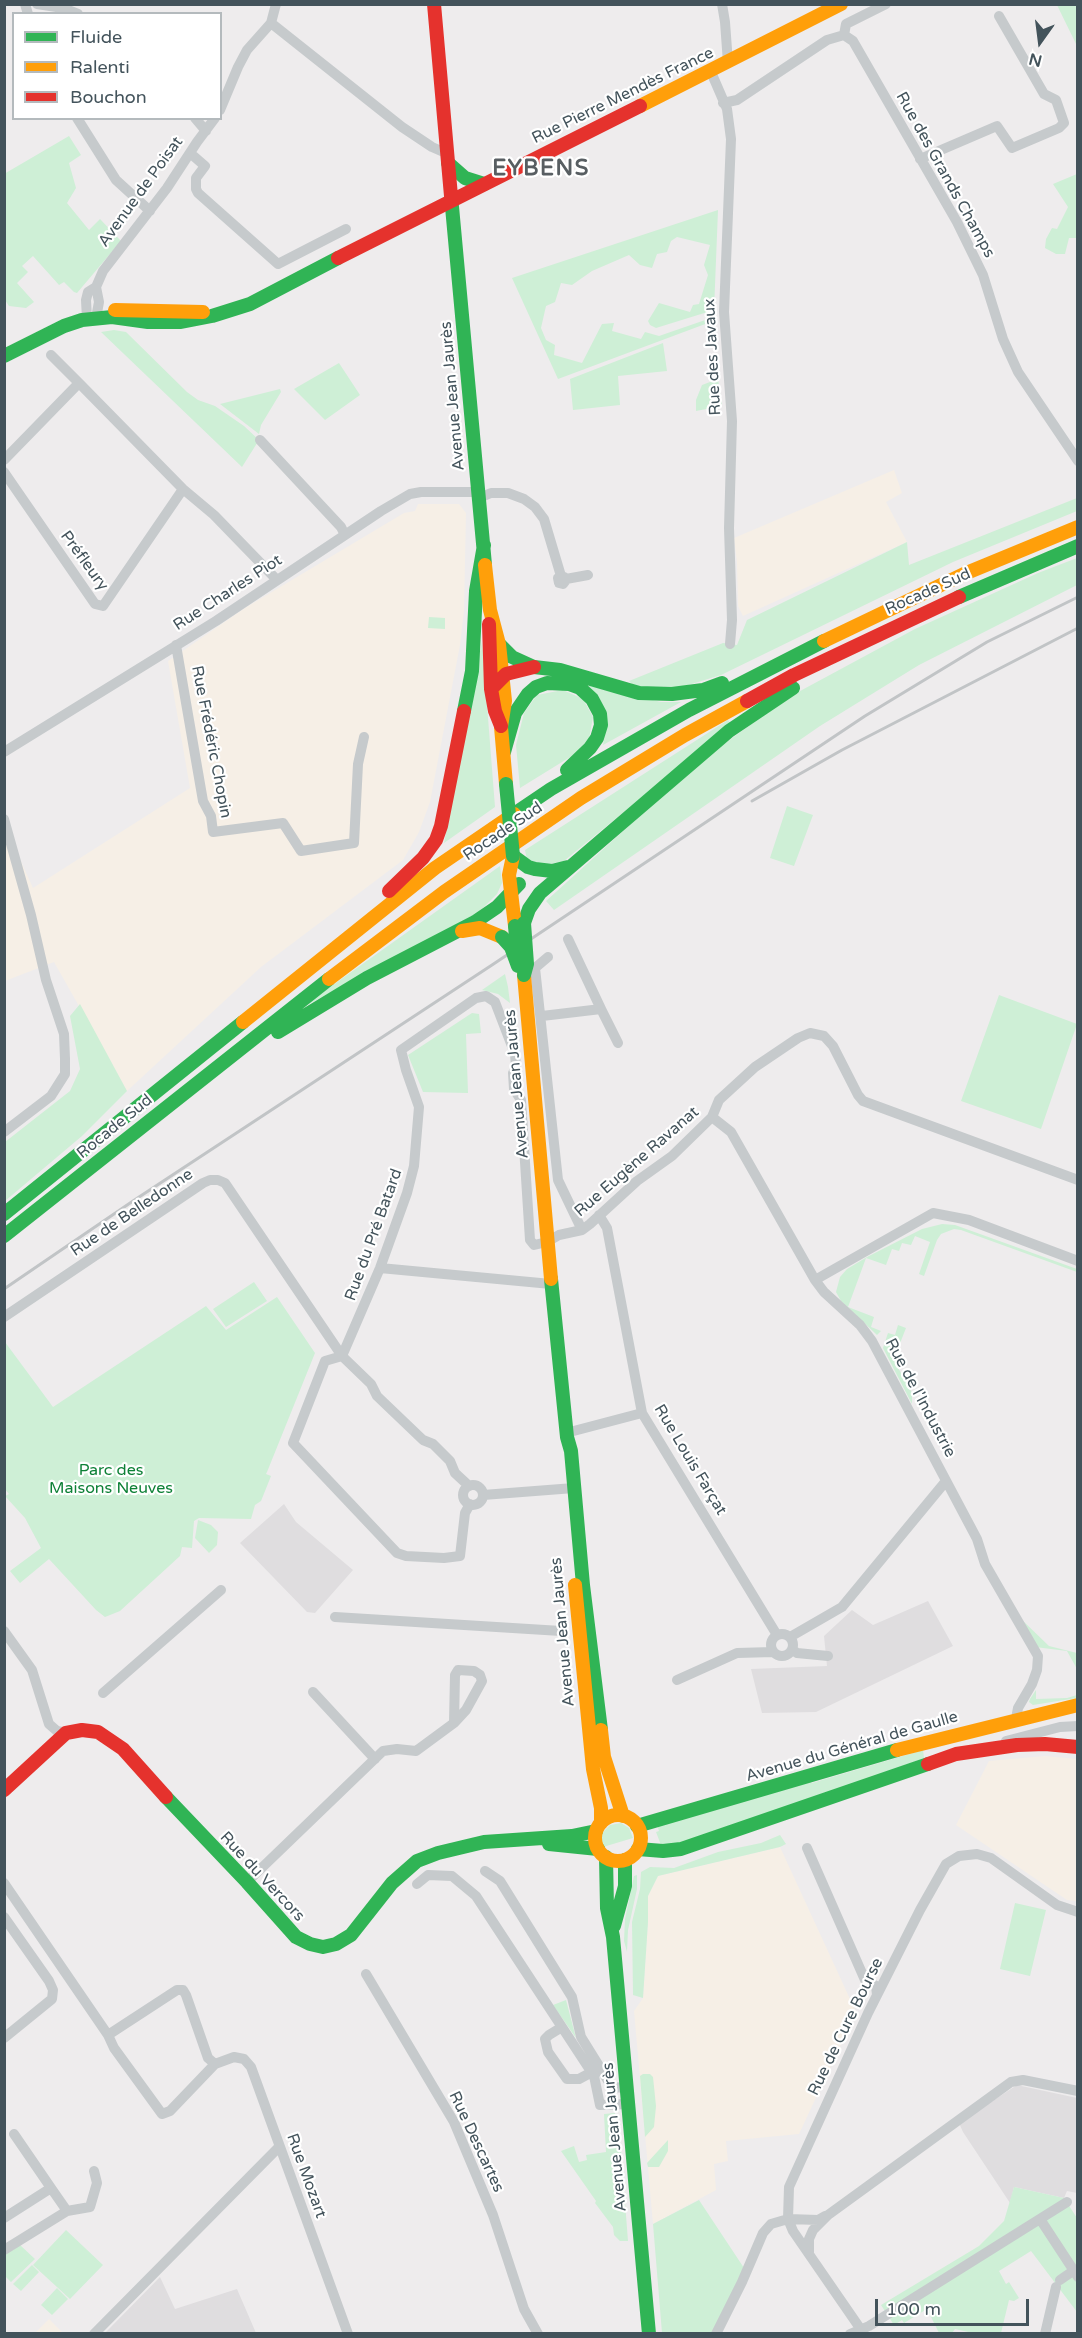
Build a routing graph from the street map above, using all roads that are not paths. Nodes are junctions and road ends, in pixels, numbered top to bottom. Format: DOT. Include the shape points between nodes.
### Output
graph roads {
  1 [pos="37,4"];
  2 [pos="276,4"];
  3 [pos="434,4"];
  4 [pos="722,4"];
  5 [pos="841,4"];
  6 [pos="886,4"];
  7 [pos="73,12"];
  8 [pos="999,16"];
  9 [pos="271,23"];
  10 [pos="844,35"];
  11 [pos="728,63"];
  12 [pos="711,72"];
  13 [pos="723,103"];
  14 [pos="222,107"];
  15 [pos="78,120"];
  16 [pos="197,120"];
  17 [pos="214,120"];
  18 [pos="206,131"];
  19 [pos="190,153"];
  20 [pos="448,159"];
  21 [pos="920,159"];
  22 [pos="484,184"];
  23 [pos="451,200"];
  24 [pos="150,211"];
  25 [pos="346,229"];
  26 [pos="92,315"];
  27 [pos="4,355"];
  28 [pos="51,355"];
  29 [pos="79,383"];
  30 [pos="260,440"];
  31 [pos="4,460"];
  32 [pos="1077,461"];
  33 [pos="4,472"];
  34 [pos="183,489"];
  35 [pos="478,495"];
  36 [pos="1077,527"];
  37 [pos="345,535"];
  38 [pos="484,545"];
  39 [pos="1077,546"];
  40 [pos="588,576"];
  41 [pos="277,580"];
  42 [pos="996,580"];
  43 [pos="490,610"];
  44 [pos="499,644"];
  45 [pos="730,644"];
  46 [pos="176,645"];
  47 [pos="801,652"];
  48 [pos="534,666"];
  49 [pos="502,676"];
  50 [pos="491,688"];
  51 [pos="501,727"];
  52 [pos="364,737"];
  53 [pos="4,752"];
  54 [pos="504,752"];
  55 [pos="4,819"];
  56 [pos="480,836"];
  57 [pos="513,856"];
  58 [pos="570,867"];
  59 [pos="515,889"];
  60 [pos="519,924"];
  61 [pos="457,932"];
  62 [pos="568,939"];
  63 [pos="548,957"];
  64 [pos="521,971"];
  65 [pos="283,991"];
  66 [pos="601,1009"];
  67 [pos="542,1016"];
  68 [pos="618,1043"];
  69 [pos="401,1050"];
  70 [pos="216,1067"];
  71 [pos="712,1117"];
  72 [pos="5,1131"];
  73 [pos="1077,1180"];
  74 [pos="4,1214"];
  75 [pos="599,1215"];
  76 [pos="582,1230"];
  77 [pos="4,1236"];
  78 [pos="547,1242"];
  79 [pos="1077,1261"];
  80 [pos="380,1268"];
  81 [pos="815,1280"];
  82 [pos="551,1284"];
  83 [pos="4,1317"];
  84 [pos="342,1356"];
  85 [pos="642,1413"];
  86 [pos="566,1435"];
  87 [pos="946,1481"];
  88 [pos="469,1486"];
  89 [pos="571,1488"];
  90 [pos="483,1495"];
  91 [pos="470,1504"];
  92 [pos="220,1590"];
  93 [pos="335,1617"];
  94 [pos="4,1631"];
  95 [pos="561,1631"];
  96 [pos="777,1635"];
  97 [pos="790,1637"];
  98 [pos="793,1650"];
  99 [pos="773,1652"];
  100 [pos="828,1656"];
  101 [pos="677,1680"];
  102 [pos="313,1692"];
  103 [pos="103,1693"];
  104 [pos="1077,1705"];
  105 [pos="1016,1719"];
  106 [pos="454,1724"];
  107 [pos="1077,1726"];
  108 [pos="66,1733"];
  109 [pos="1077,1748"];
  110 [pos="956,1755"];
  111 [pos="375,1760"];
  112 [pos="4,1790"];
  113 [pos="623,1816"];
  114 [pos="637,1826"];
  115 [pos="598,1827"];
  116 [pos="523,1840"];
  117 [pos="807,1848"];
  118 [pos="638,1849"];
  119 [pos="602,1853"];
  120 [pos="625,1860"];
  121 [pos="485,1871"];
  122 [pos="247,1882"];
  123 [pos="4,1883"];
  124 [pos="417,1884"];
  125 [pos="1077,1912"];
  126 [pos="4,1917"];
  127 [pos="613,1937"];
  128 [pos="366,1974"];
  129 [pos="878,1995"];
  130 [pos="562,2027"];
  131 [pos="108,2035"];
  132 [pos="4,2037"];
  133 [pos="215,2064"];
  134 [pos="592,2072"];
  135 [pos="627,2088"];
  136 [pos="1077,2091"];
  137 [pos="628,2104"];
  138 [pos="14,2134"];
  139 [pos="279,2147"];
  140 [pos="94,2171"];
  141 [pos="51,2188"];
  142 [pos="1067,2202"];
  143 [pos="67,2211"];
  144 [pos="828,2215"];
  145 [pos="4,2218"];
  146 [pos="788,2219"];
  147 [pos="1040,2219"];
  148 [pos="4,2250"];
  149 [pos="809,2253"];
  150 [pos="1075,2274"];
  151 [pos="858,2332"];
  152 [pos="94,2334"];
  153 [pos="348,2334"];
  154 [pos="538,2334"];
  155 [pos="650,2334"];
  156 [pos="716,2334"];
  157 [pos="1045,2334"];
  1 -- 7 [label="street"];
  2 -- 9 [label="street"];
  3 -- 20 [label="main road, Avenue Jean Jaurès"];
  4 -- 11 [label="street"];
  5 -- 11 [label="main road, Rue Pierre Mendès France"];
  6 -- 10 [label="street" via="846,24"];
  8 -- 21 [label="street" via="1044,94 1056,100 1064,123 1059,129 1012,148 997,126"];
  9 -- 14 [label="street" via="238,67"];
  9 -- 20 [label="street"];
  10 -- 13 [label="street" via="827,40 737,100"];
  10 -- 21 [label="street, Rue des Grands Champs" via="853,41"];
  11 -- 12 [label="main road, Rue Pierre Mendès France"];
  12 -- 13 [label="street, Rue des Javaux"];
  12 -- 22 [label="main road, Rue Pierre Mendès France"];
  13 -- 45 [label="street, Rue des Javaux" via="728,109 731,139 723,319 732,421"];
  15 -- 24 [label="street" via="116,180"];
  16 -- 18 [label="street"];
  17 -- 18 [label="street, Avenue de Poisat"];
  18 -- 19 [label="street, Avenue de Poisat"];
  19 -- 24 [label="street, Avenue de Poisat"];
  19 -- 25 [label="street" via="205,166 196,178 198,193 278,264"];
  20 -- 22 [label="main road" via="465,178"];
  20 -- 23 [label="main road, Avenue Jean Jaurès"];
  21 -- 32 [label="street, Rue des Grands Champs" via="983,275 1018,372"];
  22 -- 23 [label="main road, Rue Pierre Mendès France"];
  23 -- 26 [label="main road, Rue Pierre Mendès France" via="250,304 181,322"];
  23 -- 35 [label="main road, Avenue Jean Jaurès"];
  24 -- 26 [label="street, Avenue de Poisat" via="104,271 96,287 99,302"];
  26 -- 27 [label="main road"];
  28 -- 29 [label="street"];
  29 -- 31 [label="street"];
  29 -- 34 [label="street"];
  30 -- 37 [label="street"];
  33 -- 34 [label="street, Préfleury" via="95,604 103,606"];
  34 -- 41 [label="street"];
  35 -- 37 [label="street, Rue Charles Piot" via="410,494"];
  35 -- 38 [label="main road, Avenue Jean Jaurès"];
  35 -- 40 [label="street, Rue Charles Piot" via="508,493 535,507 544,519 564,578"];
  36 -- 47 [label="main road, Rocade Sud" via="955,578"];
  37 -- 41 [label="street, Rue Charles Piot"];
  38 -- 43 [label="main road, Avenue Jean Jaurès"];
  38 -- 65 [label="main road" via="476,591 471,678 446,809 436,840 419,863"];
  39 -- 42 [label="main road, Rocade Sud"];
  41 -- 46 [label="street, Rue Charles Piot"];
  42 -- 58 [label="main road" via="804,682 749,717 711,744"];
  42 -- 70 [label="main road, Rocade Sud" via="794,675 620,774 444,892"];
  43 -- 44 [label="main road, Avenue Jean Jaurès"];
  43 -- 50 [label="main road"];
  44 -- 48 [label="main road" via="512,657"];
  44 -- 49 [label="main road, Avenue Jean Jaurès"];
  46 -- 52 [label="street, Rue Frédéric Chopin" via="203,801 211,816 213,832 283,823 301,850 354,843 358,764"];
  46 -- 53 [label="street, Rue Charles Piot"];
  47 -- 48 [label="main road" via="713,687 660,695"];
  47 -- 56 [label="main road, Rocade Sud" via="637,739"];
  48 -- 49 [label="main road"];
  49 -- 50 [label="main road"];
  49 -- 51 [label="main road, Avenue Jean Jaurès" via="505,701"];
  50 -- 51 [label="main road"];
  51 -- 54 [label="main road, Avenue Jean Jaurès"];
  54 -- 56 [label="main road" via="519,705 542,684 575,685 598,708 600,730 585,754"];
  54 -- 57 [label="main road, Avenue Jean Jaurès, bridge"];
  55 -- 72 [label="street" via="64,1034 65,1074 51,1096"];
  56 -- 65 [label="main road, Rocade Sud"];
  57 -- 58 [label="main road" via="535,869"];
  57 -- 59 [label="main road, Avenue Jean Jaurès" via="518,870"];
  58 -- 60 [label="main road" via="540,893"];
  59 -- 60 [label="main road, Avenue Jean Jaurès"];
  59 -- 61 [label="main road" via="497,907"];
  60 -- 64 [label="main road, Avenue Jean Jaurès, bridge"];
  61 -- 64 [label="main road, bridge" via="480,928 502,937 512,947"];
  61 -- 70 [label="main road" via="367,978 297,1019 245,1056"];
  62 -- 66 [label="street"];
  63 -- 67 [label="street, Avenue Jean Jaurès" via="536,968"];
  64 -- 78 [label="main road, Avenue Jean Jaurès"];
  65 -- 74 [label="main road, Rocade Sud"];
  66 -- 67 [label="street"];
  66 -- 68 [label="street"];
  67 -- 76 [label="street, Avenue Jean Jaurès" via="558,1180"];
  69 -- 78 [label="street, Avenue Jean Jaurès" via="476,998 486,996 495,1002 515,1054 514,1089 521,1100 530,1240 534,1245"];
  69 -- 80 [label="street, Rue du Pré Batard" via="419,1107 414,1166"];
  70 -- 77 [label="main road, Rocade Sud"];
  71 -- 73 [label="street, Rue Eugène Ravanat" via="719,1100 755,1067 810,1033 824,1036 863,1101"];
  71 -- 75 [label="street, Rue Eugène Ravanat"];
  71 -- 81 [label="street, Rue de l'Industrie" via="731,1131"];
  75 -- 76 [label="street, Rue Eugène Ravanat"];
  75 -- 85 [label="street, Rue Louis Farçat" via="607,1228"];
  76 -- 78 [label="street, Rue Eugène Ravanat"];
  78 -- 82 [label="main road, Avenue Jean Jaurès"];
  79 -- 81 [label="street" via="969,1220 933,1213"];
  80 -- 82 [label="street"];
  80 -- 84 [label="street, Rue du Pré Batard"];
  81 -- 87 [label="street, Rue de l'Industrie" via="872,1341"];
  82 -- 86 [label="main road, Avenue Jean Jaurès"];
  83 -- 84 [label="street, Rue de Belledonne" via="214,1179 225,1183"];
  84 -- 88 [label="street" via="371,1384 377,1396 450,1461 455,1473"];
  84 -- 91 [label="street" via="325,1362 293,1443 398,1553 406,1556 460,1556 465,1513"];
  85 -- 86 [label="street"];
  85 -- 96 [label="street, Rue Louis Farçat"];
  86 -- 89 [label="main road, Avenue Jean Jaurès" via="571,1451"];
  87 -- 97 [label="street" via="842,1607"];
  87 -- 105 [label="street, Rue de l'Industrie" via="977,1539 985,1564 1038,1656 1037,1670"];
  88 -- 90 [label="street" via="478,1487"];
  88 -- 91 [label="street" via="463,1495"];
  89 -- 90 [label="street"];
  89 -- 113 [label="main road, Avenue Jean Jaurès" via="604,1757"];
  89 -- 115 [label="main road, Avenue Jean Jaurès" via="578,1630 601,1808"];
  90 -- 91 [label="street" via="478,1503"];
  92 -- 103 [label="street"];
  93 -- 95 [label="street"];
  94 -- 108 [label="street" via="43,1686 49,1724"];
  96 -- 97 [label="street"];
  96 -- 99 [label="street" via="771,1644"];
  97 -- 98 [label="street"];
  98 -- 99 [label="street" via="782,1657"];
  98 -- 100 [label="street"];
  99 -- 101 [label="street" via="737,1653"];
  102 -- 111 [label="street"];
  104 -- 105 [label="main road, Avenue du Général de Gaulle"];
  105 -- 114 [label="main road, Avenue du Général de Gaulle"];
  106 -- 106 [label="street" via="482,1681 474,1671 458,1671 455,1675"];
  106 -- 111 [label="street" via="416,1751 382,1750"];
  107 -- 110 [label="street"];
  108 -- 112 [label="main road"];
  108 -- 122 [label="main road, Rue du Vercors" via="82,1730 110,1738"];
  109 -- 110 [label="main road" via="1017,1745"];
  110 -- 118 [label="main road" via="681,1849"];
  111 -- 122 [label="street"];
  113 -- 114 [label="main road"];
  113 -- 115 [label="main road" via="611,1816"];
  114 -- 118 [label="main road" via="641,1837"];
  115 -- 116 [label="main road, Rue du Vercors" via="572,1836"];
  115 -- 119 [label="main road" via="595,1840"];
  116 -- 119 [label="main road, Rue du Vercors"];
  116 -- 122 [label="main road, Rue du Vercors" via="484,1842 417,1861 392,1883 351,1935 322,1947 296,1937"];
  117 -- 129 [label="street" via="865,1980 876,1986"];
  118 -- 120 [label="main road"];
  119 -- 120 [label="main road" via="615,1861"];
  119 -- 127 [label="main road, Avenue Jean Jaurès"];
  120 -- 127 [label="main road, Avenue Jean Jaurès" via="625,1886"];
  121 -- 135 [label="street" via="500,1881 572,1997 581,2037 612,2087"];
  123 -- 131 [label="street"];
  124 -- 130 [label="street" via="428,1875 452,1876 476,1896"];
  125 -- 129 [label="street, Rue de Cure Bourse" via="1057,1905 987,1857 968,1854 952,1859 939,1874"];
  126 -- 132 [label="street" via="53,1990 52,2000"];
  127 -- 135 [label="main road, Avenue Jean Jaurès"];
  128 -- 154 [label="street, Rue Descartes" via="454,2122 493,2215 524,2309"];
  129 -- 146 [label="street, Rue de Cure Bourse" via="790,2181"];
  130 -- 134 [label="street"];
  130 -- 134 [label="street" via="545,2040 548,2052 567,2079 579,2079"];
  131 -- 133 [label="street" via="162,2114 170,2111"];
  131 -- 133 [label="street" via="177,1990 183,1990 208,2058"];
  133 -- 139 [label="street, Rue Mozart" via="234,2057 244,2059 251,2067"];
  134 -- 137 [label="street" via="600,2106"];
  135 -- 137 [label="main road, Avenue Jean Jaurès"];
  136 -- 144 [label="street" via="1023,2080 1011,2082"];
  137 -- 155 [label="main road, Avenue Jean Jaurès"];
  138 -- 141 [label="street"];
  139 -- 152 [label="street"];
  139 -- 153 [label="street, Rue Mozart"];
  140 -- 143 [label="street" via="97,2183 90,2207"];
  141 -- 143 [label="street"];
  141 -- 145 [label="street"];
  142 -- 147 [label="street"];
  143 -- 148 [label="street"];
  144 -- 146 [label="street" via="818,2220"];
  144 -- 149 [label="street" via="813,2230"];
  146 -- 149 [label="street"];
  146 -- 156 [label="street" via="771,2224 763,2233"];
  147 -- 150 [label="street"];
  147 -- 151 [label="street"];
  149 -- 151 [label="street"];
  150 -- 157 [label="street" via="1058,2283"];
}
